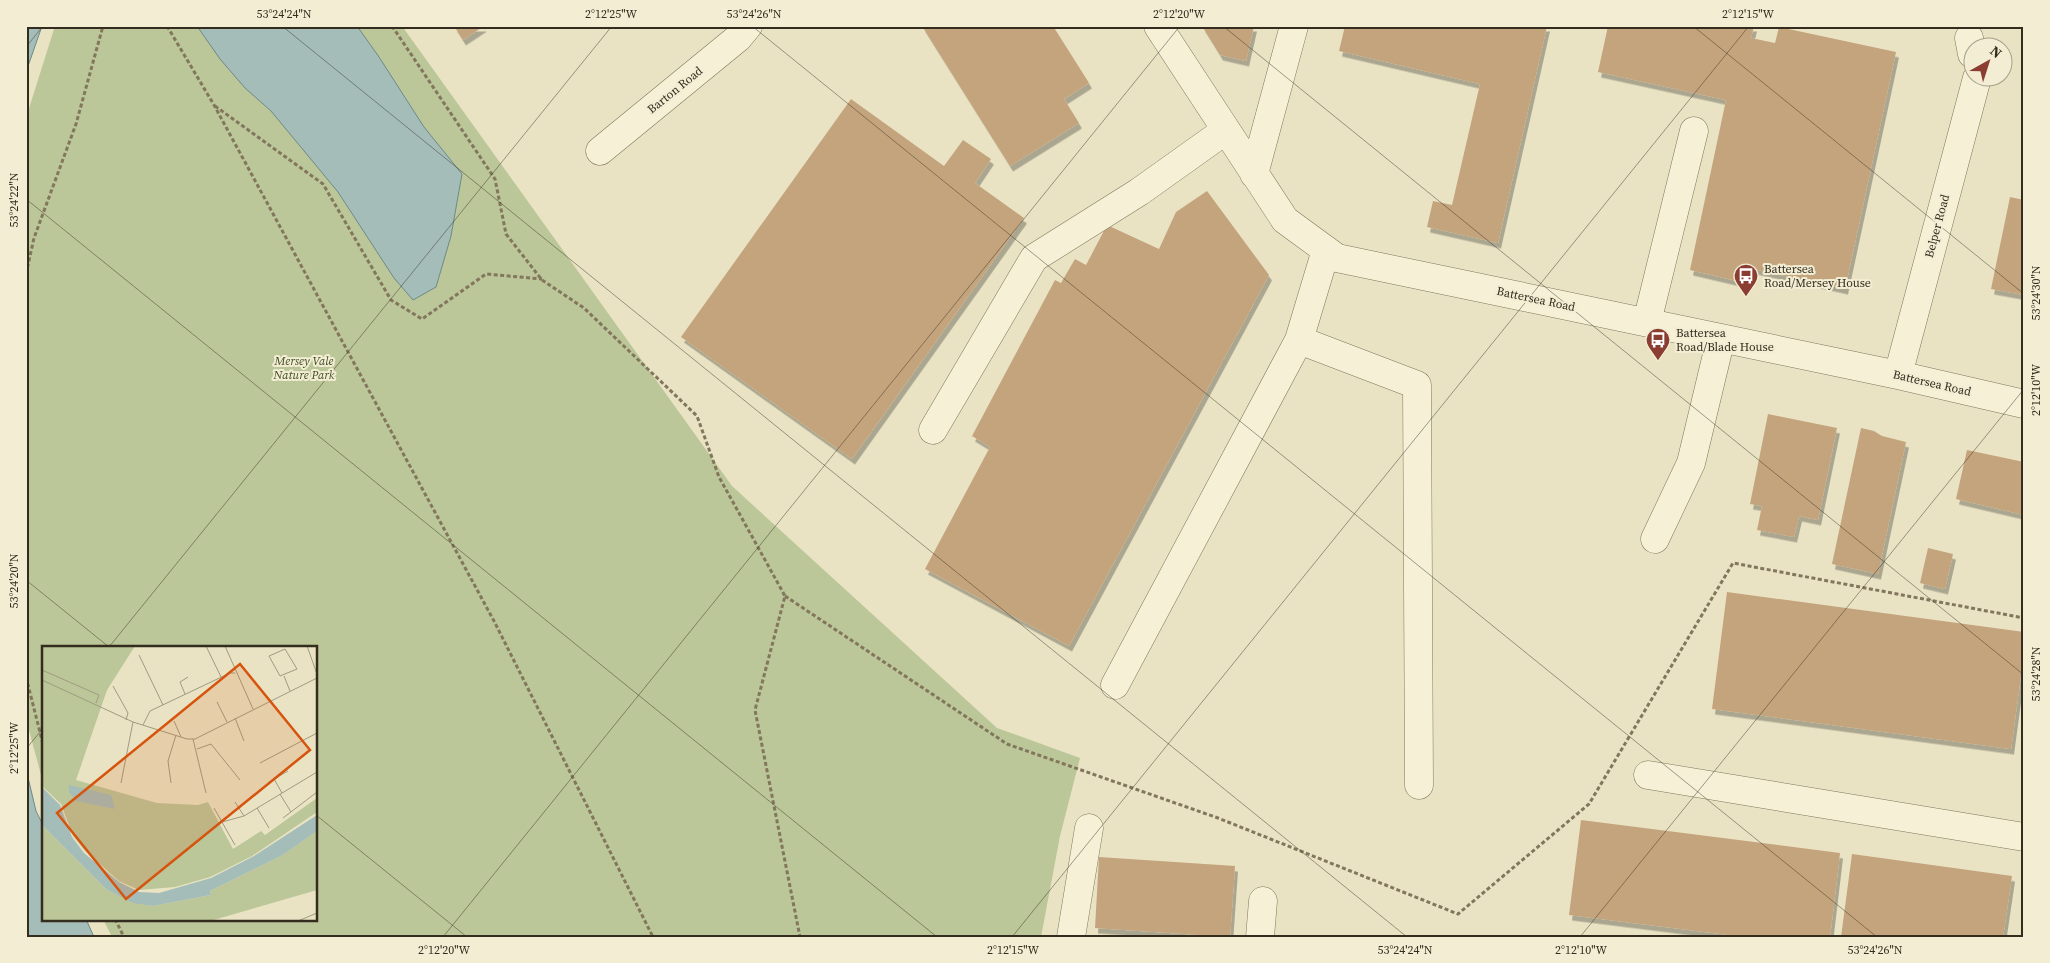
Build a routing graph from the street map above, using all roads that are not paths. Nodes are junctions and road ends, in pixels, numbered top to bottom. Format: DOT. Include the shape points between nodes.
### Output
graph roads {
  1 [pos="748,26"];
  2 [pos="1158,26"];
  3 [pos="1294,26"];
  4 [pos="1973,88"];
  5 [pos="1226,130"];
  6 [pos="1694,131"];
  7 [pos="600,151"];
  8 [pos="1254,174"];
  9 [pos="1326,250"];
  10 [pos="1647,322"];
  11 [pos="1721,338"];
  12 [pos="1299,340"];
  13 [pos="1898,374"];
  14 [pos="2024,404"];
  15 [pos="933,430"];
  16 [pos="1655,539"];
  17 [pos="1115,685"];
  18 [pos="1648,774"];
  19 [pos="1419,784"];
  20 [pos="1089,828"];
  21 [pos="2024,837"];
  22 [pos="1263,900"];
  23 [pos="1071,937"];
  24 [pos="1260,937"];
  1 -- 7 [label="street, Barton Road" via="738,38"];
  2 -- 5 [label="street, Battersea Road"];
  3 -- 8 [label="street"];
  4 -- 13 [label="street, Belper Road"];
  5 -- 8 [label="street, Battersea Road"];
  5 -- 15 [label="street" via="1139,192 1034,258"];
  6 -- 10 [label="street"];
  8 -- 9 [label="street, Battersea Road" via="1285,220"];
  9 -- 10 [label="street, Battersea Road" via="1337,258"];
  9 -- 12 [label="street"];
  10 -- 11 [label="street, Battersea Road"];
  11 -- 13 [label="street, Battersea Road"];
  11 -- 16 [label="street" via="1691,463"];
  12 -- 17 [label="street"];
  12 -- 19 [label="street" via="1418,385"];
  13 -- 14 [label="street, Battersea Road"];
  18 -- 21 [label="street"];
  20 -- 23 [label="street"];
  22 -- 24 [label="street"];
}
